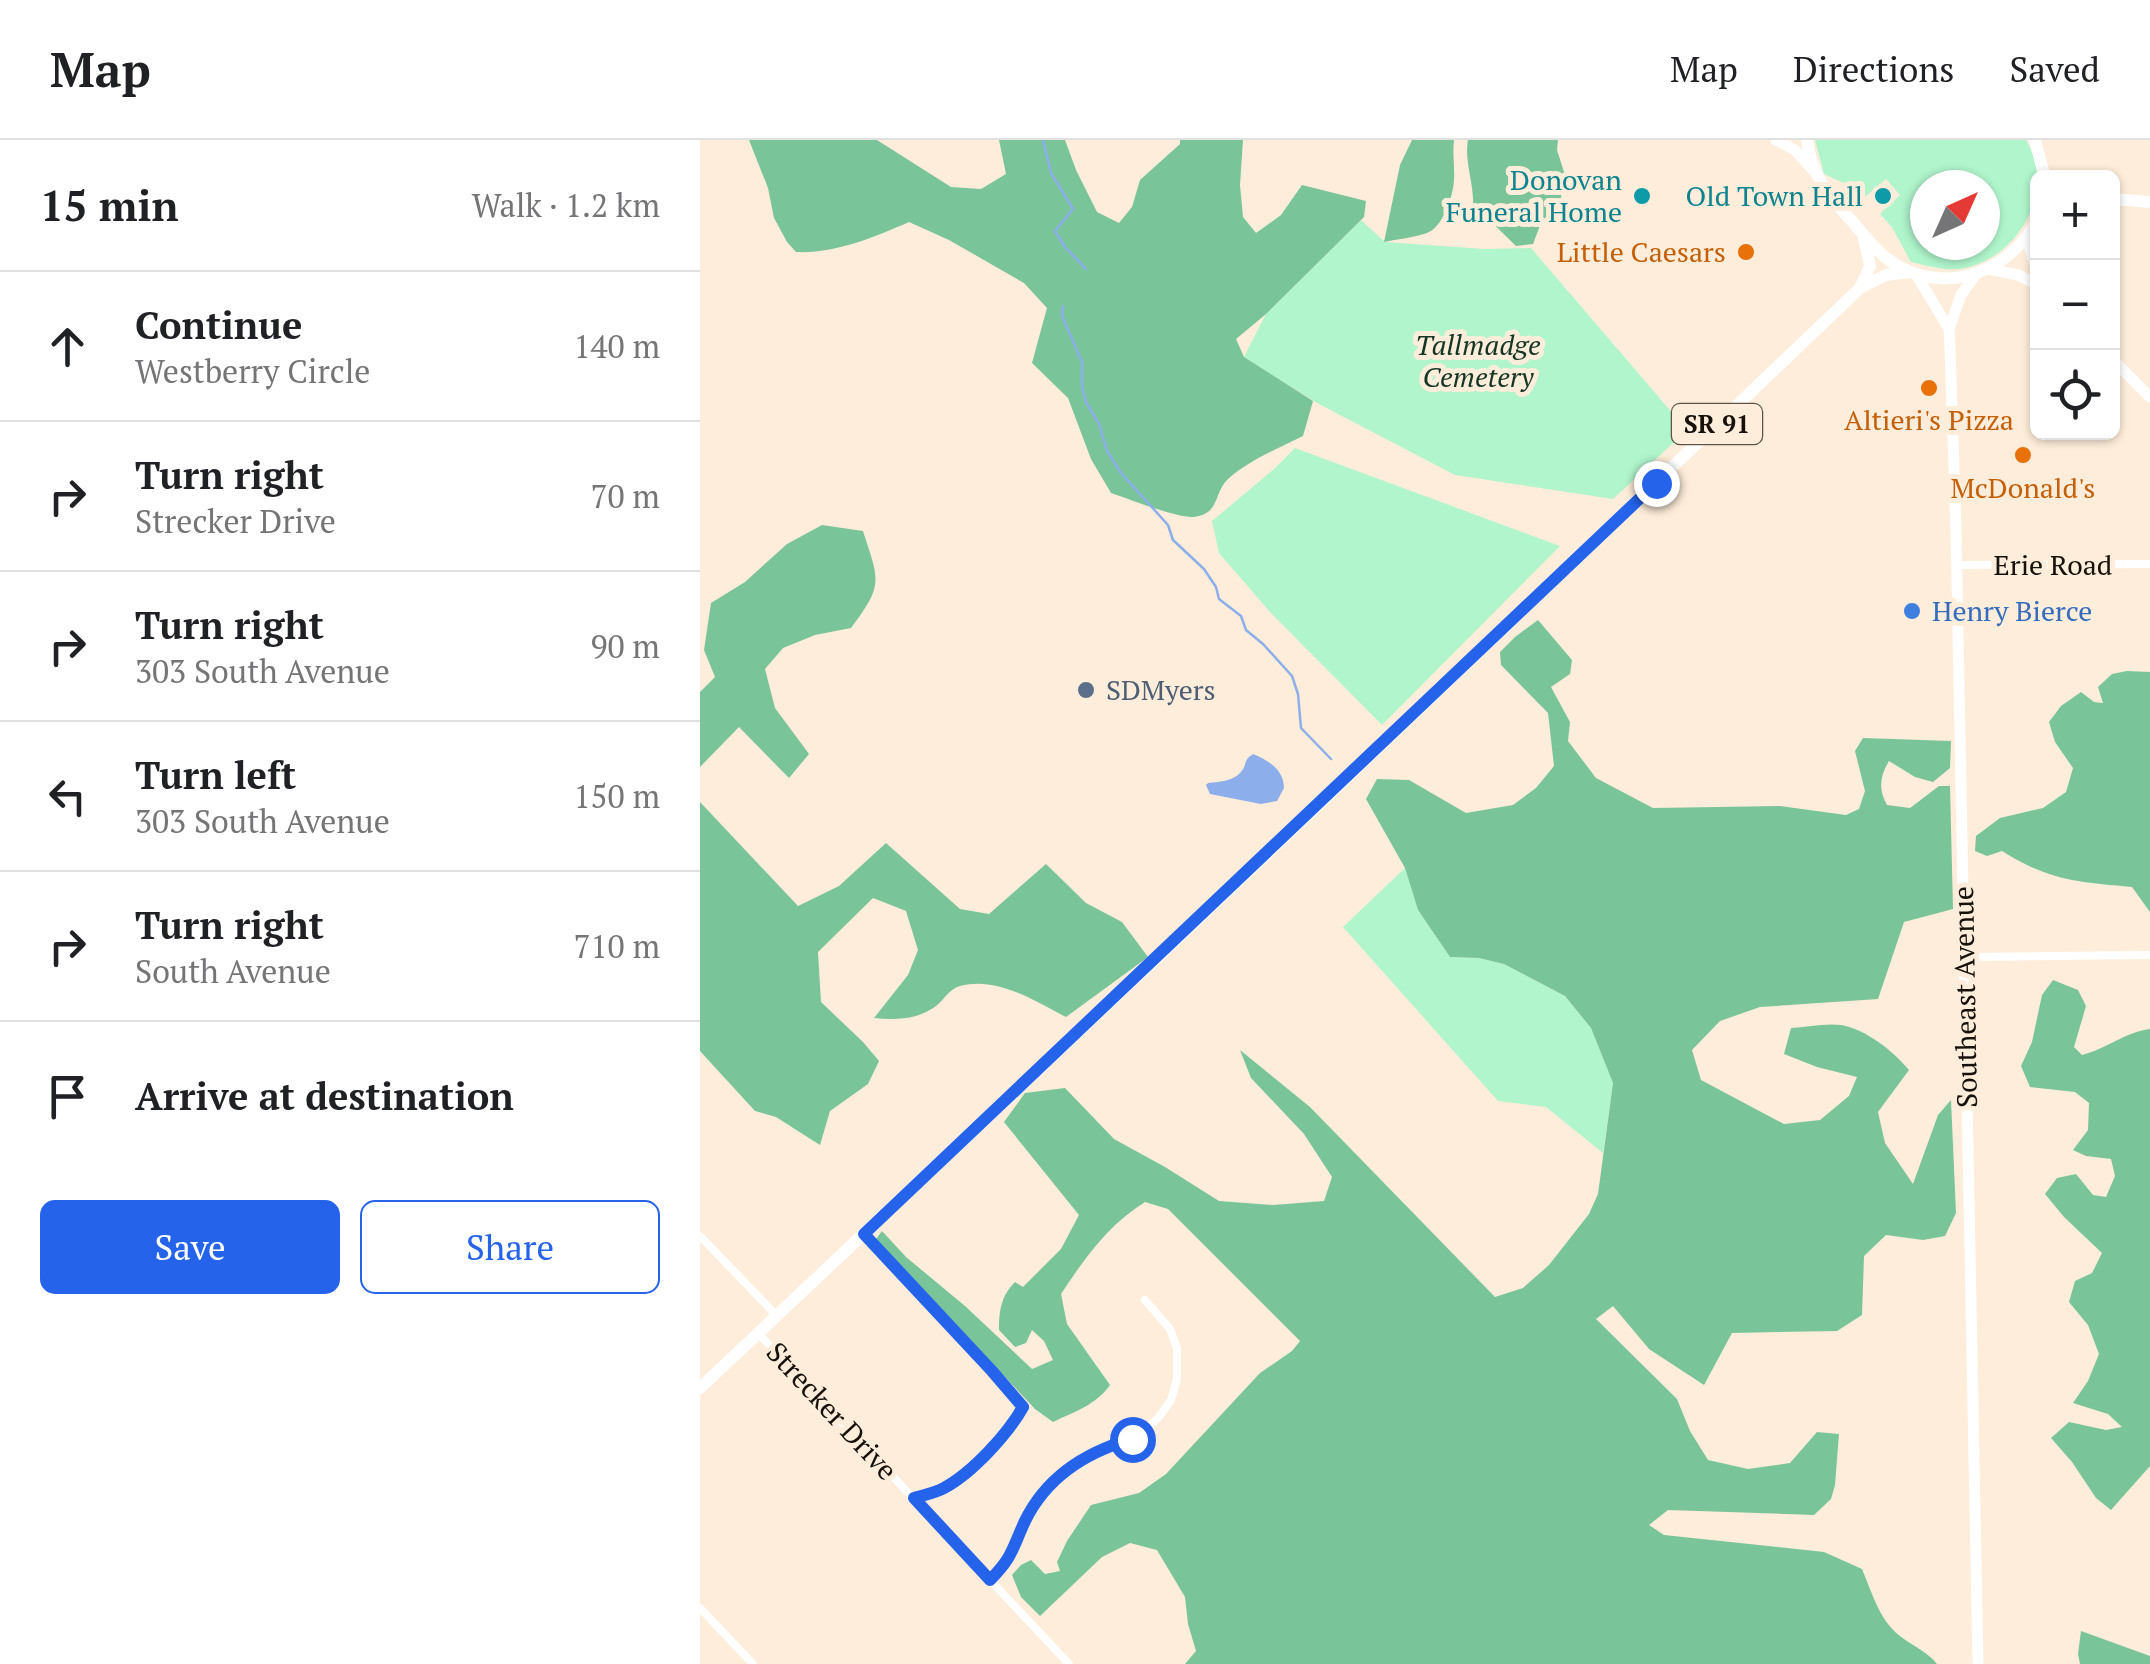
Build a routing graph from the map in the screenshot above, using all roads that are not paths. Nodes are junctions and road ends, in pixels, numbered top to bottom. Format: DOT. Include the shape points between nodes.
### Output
graph roads {
  1 [pos="1776,140"];
  2 [pos="1807,140"];
  3 [pos="2037,142"];
  4 [pos="1813,170"];
  5 [pos="2046,170"];
  6 [pos="2120,200"];
  7 [pos="2150,202"];
  8 [pos="1863,234"];
  9 [pos="2029,234"];
  10 [pos="2034,260"];
  11 [pos="1982,271"];
  12 [pos="1913,273"];
  13 [pos="2030,280"];
  14 [pos="1860,288"];
  15 [pos="1949,330"];
  16 [pos="2120,366"];
  17 [pos="2150,397"];
  18 [pos="2150,564"];
  19 [pos="1956,565"];
  20 [pos="2150,955"];
  21 [pos="1964,957"];
  22 [pos="864,1234"];
  23 [pos="700,1236"];
  24 [pos="1145,1300"];
  25 [pos="776,1316"];
  26 [pos="758,1333"];
  27 [pos="700,1388"];
  28 [pos="914,1498"];
  29 [pos="990,1580"];
  30 [pos="700,1608"];
  31 [pos="753,1664"];
  32 [pos="1070,1664"];
  33 [pos="1978,1664"];
  1 -- 4 [label="street"];
  2 -- 4 [label="main road"];
  3 -- 5 [label="main road"];
  4 -- 8 [label="main road"];
  6 -- 7 [label="main road"];
  8 -- 12 [label="main road"];
  8 -- 14 [label="main road" via="1870,262"];
  9 -- 10 [label="street"];
  9 -- 11 [label="main road" via="2012,254"];
  11 -- 12 [label="main road, SR 91" via="1949,278"];
  11 -- 13 [label="street"];
  11 -- 15 [label="street, Southeast Avenue" via="1961,295"];
  12 -- 14 [label="main road, SR 91" via="1886,275"];
  12 -- 15 [label="street, Southeast Avenue"];
  14 -- 22 [label="main road, SR 91"];
  15 -- 19 [label="street, Southeast Avenue"];
  16 -- 17 [label="street"];
  18 -- 19 [label="street, Erie Road"];
  19 -- 21 [label="street, Southeast Avenue"];
  20 -- 21 [label="street"];
  21 -- 33 [label="street, Southeast Avenue"];
  22 -- 25 [label="main road, SR 91"];
  22 -- 28 [label="street" via="1023,1407 972,1467 944,1488"];
  23 -- 25 [label="street"];
  24 -- 29 [label="street" via="1174,1337 1178,1368 1171,1400 1141,1433 1061,1474 1038,1498 1012,1554"];
  25 -- 26 [label="main road, SR 91"];
  26 -- 27 [label="main road, SR 91"];
  26 -- 28 [label="street, Strecker Drive"];
  28 -- 29 [label="street, Strecker Drive"];
  29 -- 32 [label="street, Strecker Drive"];
  30 -- 31 [label="street"];
}
